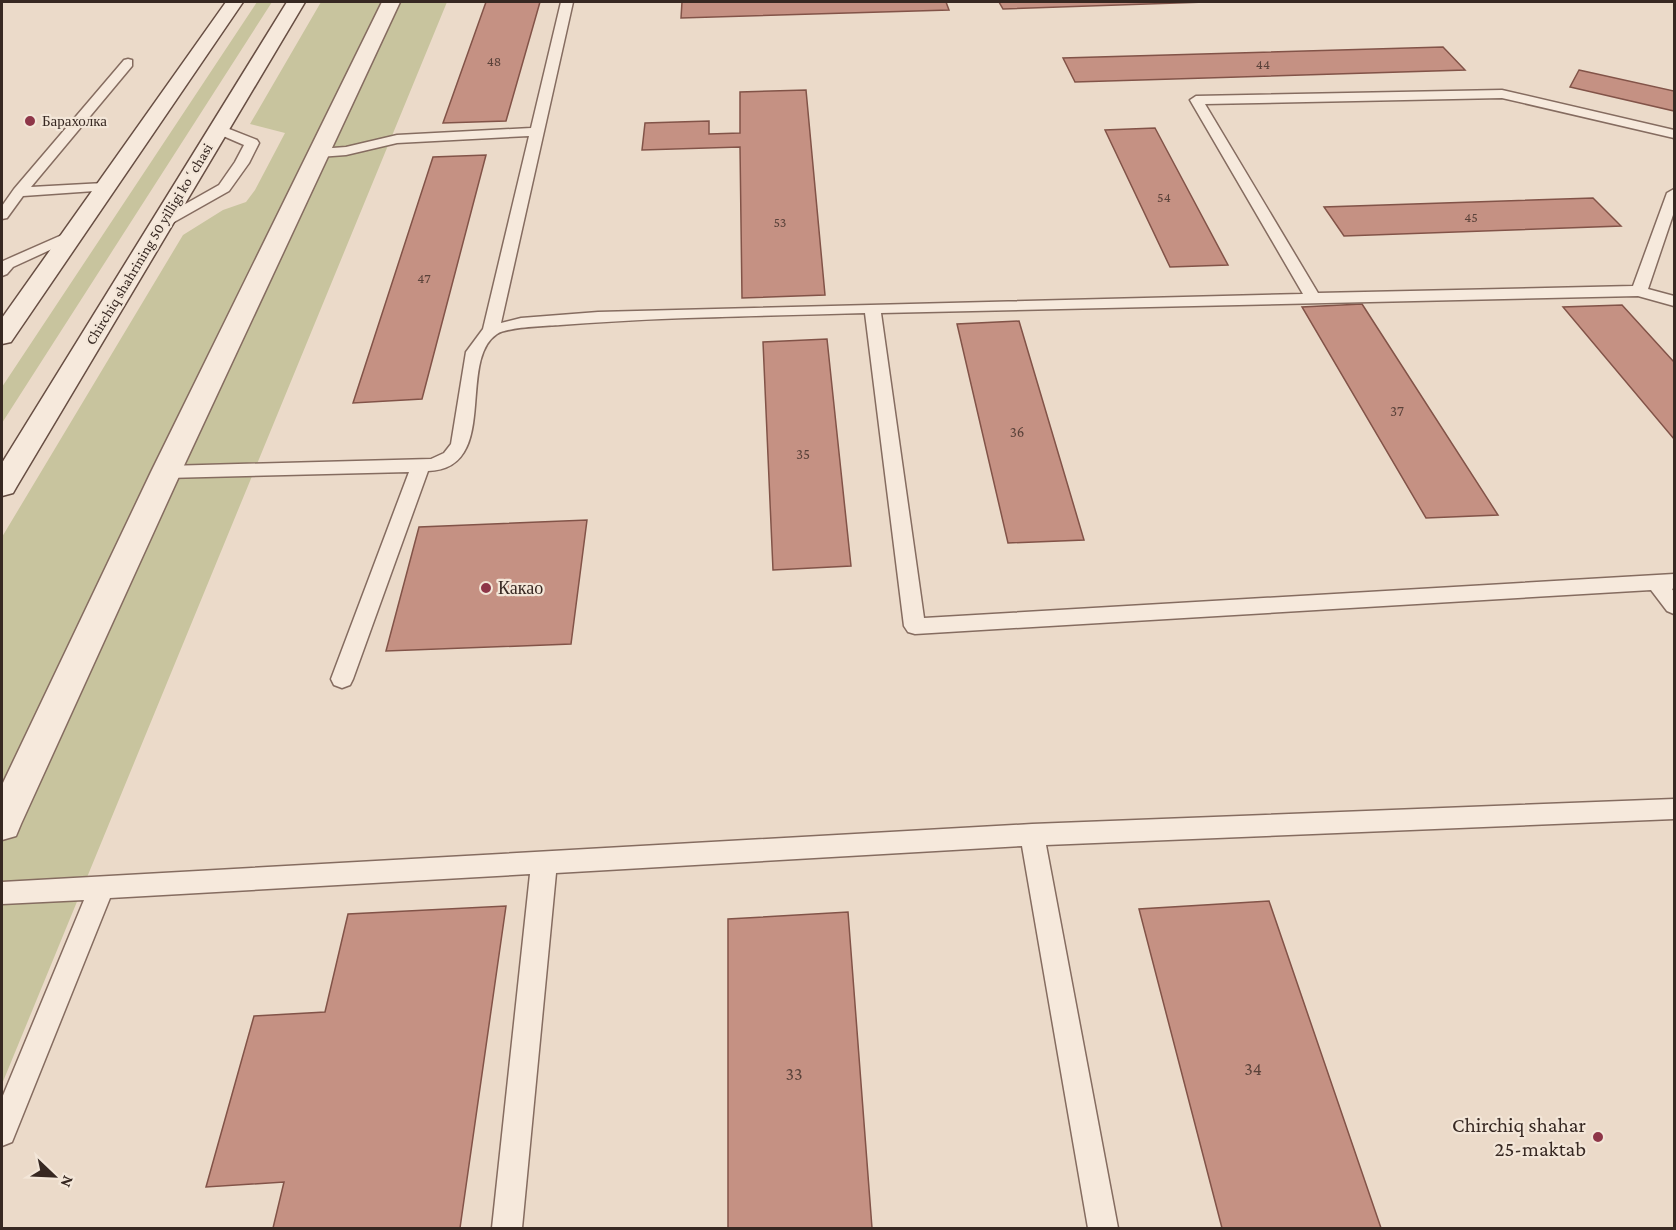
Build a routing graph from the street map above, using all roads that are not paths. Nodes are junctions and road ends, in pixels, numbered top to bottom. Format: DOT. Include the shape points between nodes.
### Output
graph roads {
  1 [pos="234,2"];
  2 [pos="296,2"];
  3 [pos="391,2"];
  4 [pos="567,2"];
  5 [pos="128,63"];
  6 [pos="219,129"];
  7 [pos="537,132"];
  8 [pos="1674,134"];
  9 [pos="319,153"];
  10 [pos="105,187"];
  11 [pos="19,192"];
  12 [pos="1674,193"];
  13 [pos="2,215"];
  14 [pos="162,223"];
  15 [pos="71,235"];
  16 [pos="2,271"];
  17 [pos="1639,291"];
  18 [pos="1313,298"];
  19 [pos="1674,301"];
  20 [pos="872,308"];
  21 [pos="490,330"];
  22 [pos="2,336"];
  23 [pos="421,465"];
  24 [pos="166,471"];
  25 [pos="2,486"];
  26 [pos="1665,582"];
  27 [pos="1674,606"];
  28 [pos="342,679"];
  29 [pos="1674,809"];
  30 [pos="2,824"];
  31 [pos="1032,835"];
  32 [pos="544,863"];
  33 [pos="102,887"];
  34 [pos="2,893"];
  35 [pos="2,1132"];
  36 [pos="507,1228"];
  37 [pos="1103,1228"];
  1 -- 10 [label="main road"];
  2 -- 6 [label="main road, Chirchiq shahrining 50 yilligi koʻchasi"];
  3 -- 9 [label="main road"];
  4 -- 7 [label="lane"];
  5 -- 11 [label="lane"];
  6 -- 14 [label="main road, Chirchiq shahrining 50 yilligi koʻchasi"];
  6 -- 14 [label="lane" via="252,143 242,163 224,188"];
  7 -- 9 [label="lane" via="397,139 346,152"];
  7 -- 21 [label="lane"];
  8 -- 18 [label="lane" via="1502,94 1196,100"];
  9 -- 24 [label="main road"];
  10 -- 11 [label="lane"];
  10 -- 15 [label="main road"];
  11 -- 13 [label="lane"];
  12 -- 17 [label="lane"];
  14 -- 25 [label="main road, Chirchiq shahrining 50 yilligi koʻchasi"];
  15 -- 16 [label="lane" via="8,264"];
  15 -- 22 [label="main road"];
  17 -- 18 [label="lane"];
  17 -- 19 [label="lane"];
  18 -- 20 [label="lane"];
  20 -- 21 [label="lane" via="598,317 521,323"];
  20 -- 26 [label="lane" via="915,626"];
  21 -- 23 [label="lane" via="474,352 460,446 451,457 434,465"];
  23 -- 24 [label="lane"];
  23 -- 28 [label="lane"];
  24 -- 30 [label="main road"];
  26 -- 27 [label="lane"];
  29 -- 31 [label="lane"];
  31 -- 32 [label="lane"];
  31 -- 37 [label="lane"];
  32 -- 33 [label="lane"];
  32 -- 36 [label="lane"];
  33 -- 34 [label="lane"];
  33 -- 35 [label="lane"];
}
